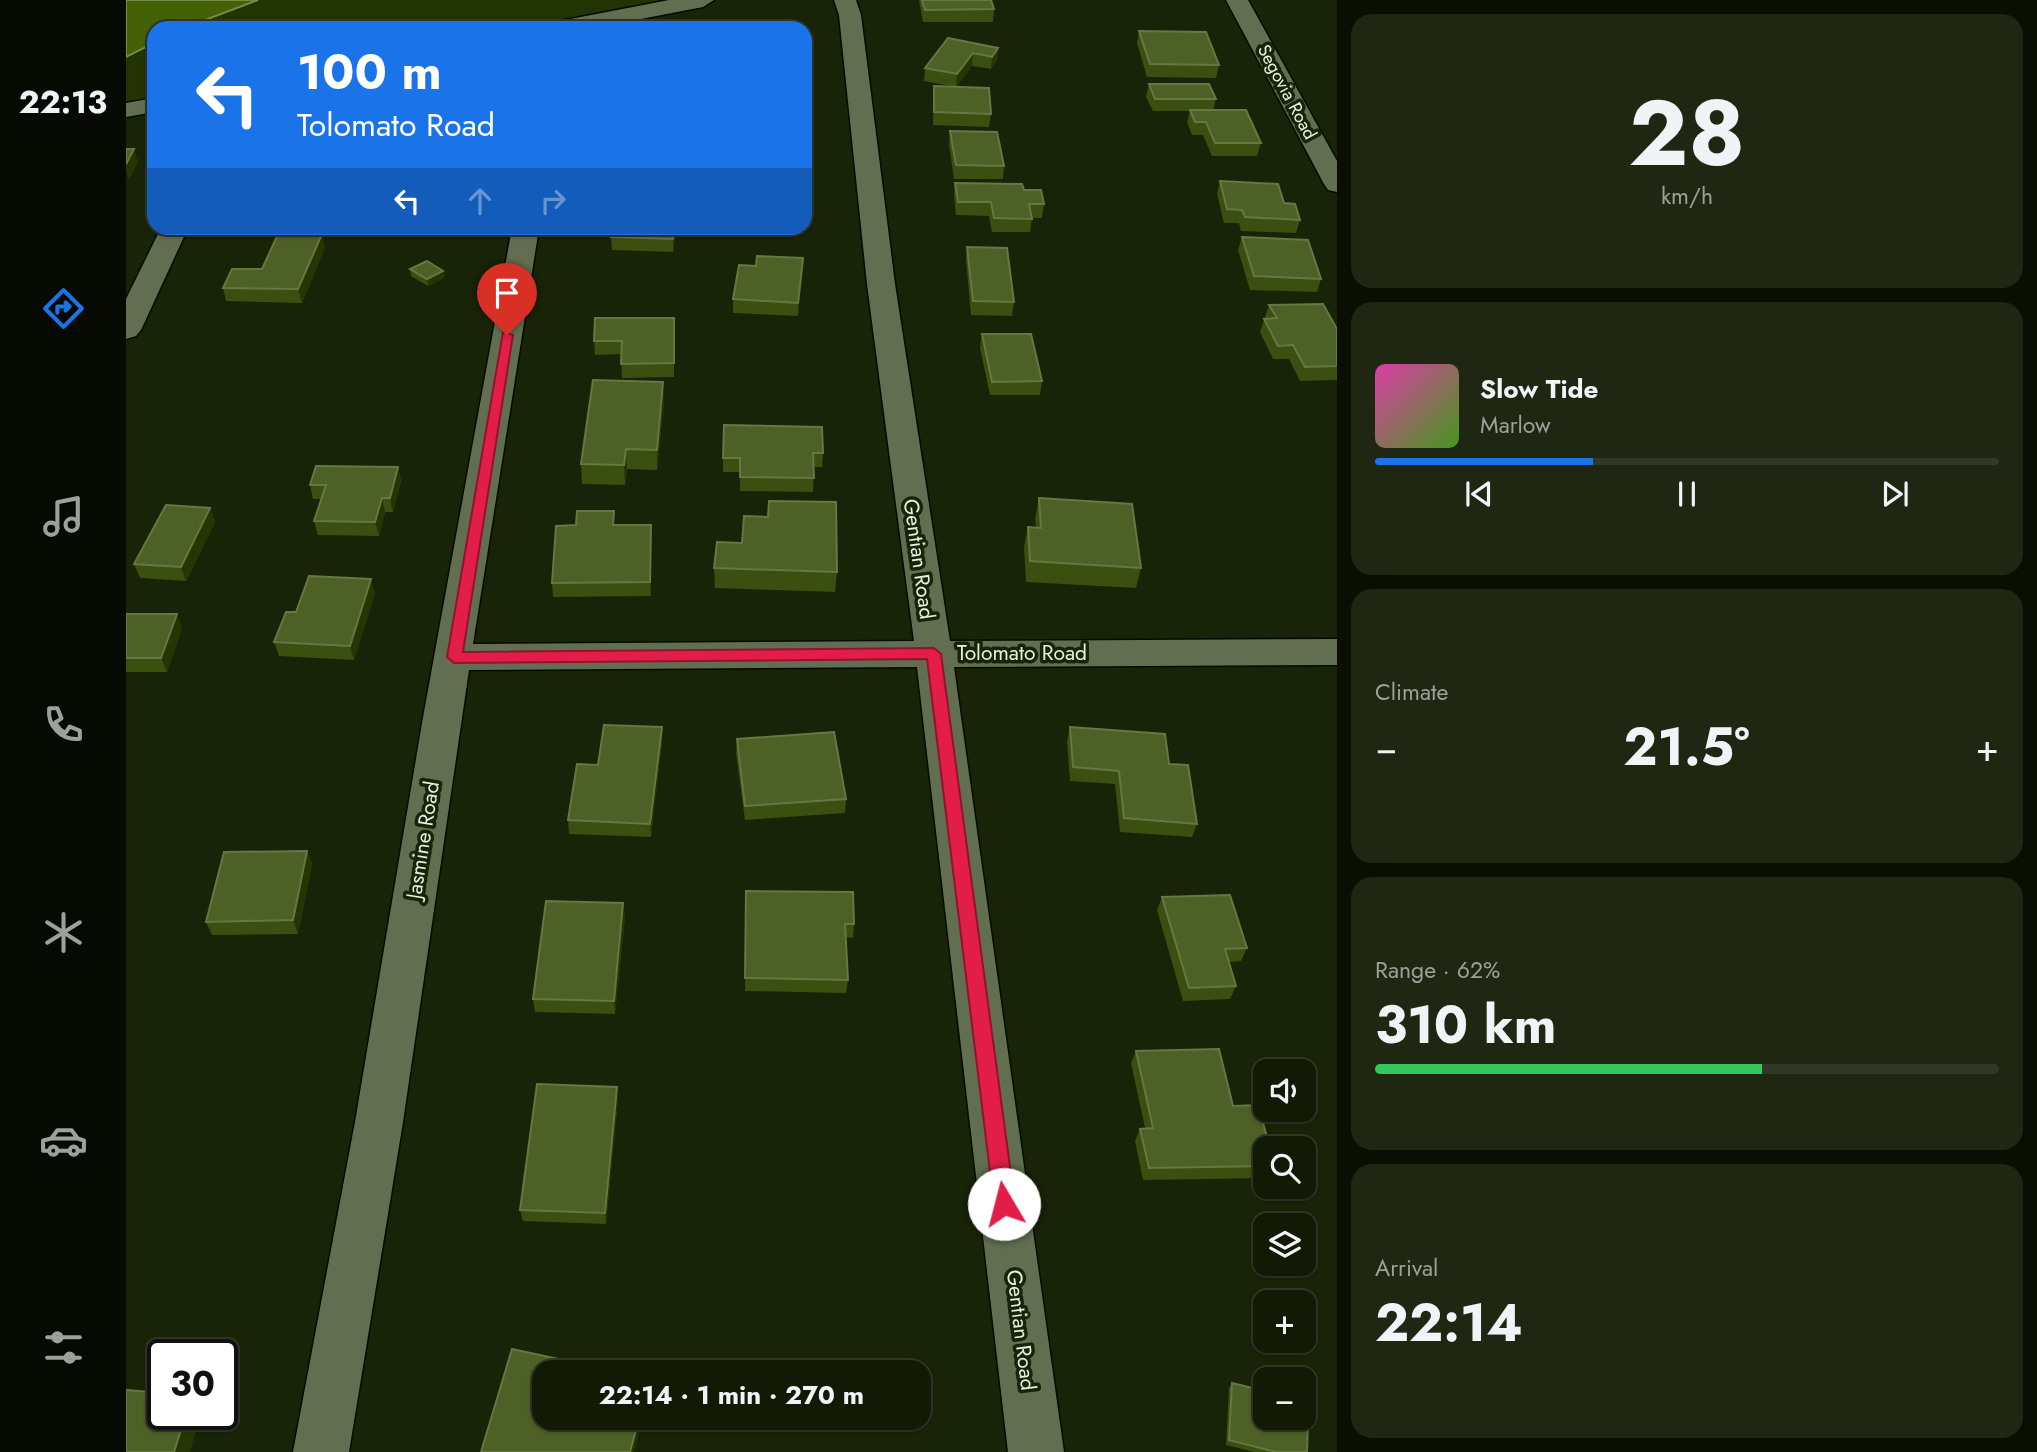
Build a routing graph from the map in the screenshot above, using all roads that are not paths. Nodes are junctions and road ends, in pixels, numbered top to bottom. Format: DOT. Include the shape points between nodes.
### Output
graph roads {
  1 [pos="703,0"];
  2 [pos="845,0"];
  3 [pos="1237,0"];
  4 [pos="596,21"];
  5 [pos="147,106"];
  6 [pos="126,110"];
  7 [pos="1337,184"];
  8 [pos="171,235"];
  9 [pos="524,235"];
  10 [pos="126,330"];
  11 [pos="1337,652"];
  12 [pos="934,654"];
  13 [pos="454,657"];
  14 [pos="321,1452"];
  15 [pos="1036,1452"];
  1 -- 4 [label="street"];
  2 -- 12 [label="street, Gentian Road"];
  3 -- 7 [label="street, Segovia Road"];
  5 -- 6 [label="street"];
  8 -- 10 [label="street"];
  9 -- 13 [label="street, Jasmine Road"];
  11 -- 12 [label="street, Tolomato Road"];
  12 -- 13 [label="street, Tolomato Road"];
  12 -- 15 [label="street, Gentian Road"];
  13 -- 14 [label="street, Jasmine Road"];
}
